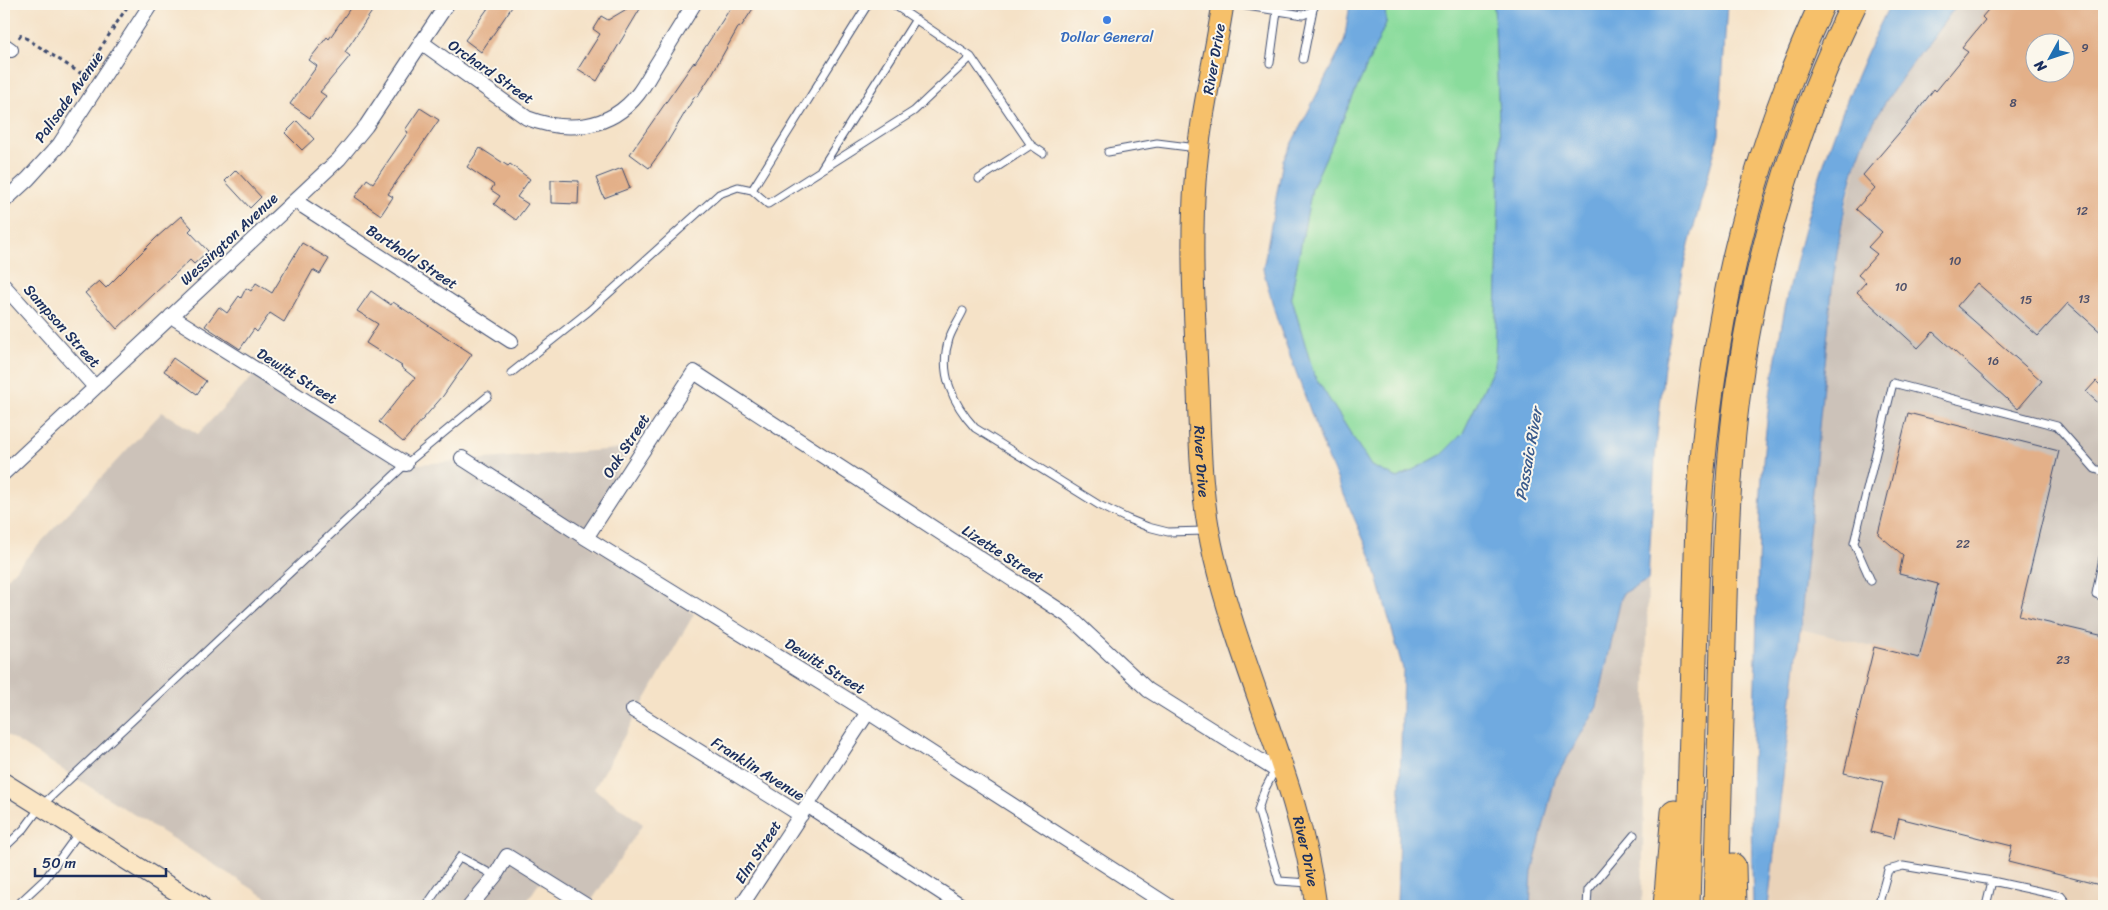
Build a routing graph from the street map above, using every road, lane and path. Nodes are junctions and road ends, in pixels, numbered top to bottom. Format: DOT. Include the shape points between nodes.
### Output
graph roads {
  1 [pos="129,4"];
  2 [pos="151,4"];
  3 [pos="447,4"];
  4 [pos="694,4"];
  5 [pos="868,4"];
  6 [pos="893,4"];
  7 [pos="1822,4"];
  8 [pos="1854,4"];
  9 [pos="1222,6"];
  10 [pos="1315,7"];
  11 [pos="1277,8"];
  12 [pos="916,19"];
  13 [pos="32,42"];
  14 [pos="421,42"];
  15 [pos="971,56"];
  16 [pos="1304,59"];
  17 [pos="1270,63"];
  18 [pos="1031,145"];
  19 [pos="1199,149"];
  20 [pos="1108,152"];
  21 [pos="1044,153"];
  22 [pos="819,172"];
  23 [pos="978,179"];
  24 [pos="752,190"];
  25 [pos="4,201"];
  26 [pos="295,201"];
  27 [pos="4,286"];
  28 [pos="963,311"];
  29 [pos="171,316"];
  30 [pos="511,341"];
  31 [pos="511,372"];
  32 [pos="694,372"];
  33 [pos="95,387"];
  34 [pos="488,396"];
  35 [pos="462,458"];
  36 [pos="406,464"];
  37 [pos="1701,468"];
  38 [pos="1730,471"];
  39 [pos="2104,472"];
  40 [pos="4,473"];
  41 [pos="1208,531"];
  42 [pos="586,538"];
  43 [pos="2104,553"];
  44 [pos="1871,581"];
  45 [pos="2104,597"];
  46 [pos="633,710"];
  47 [pos="868,712"];
  48 [pos="1280,773"];
  49 [pos="4,783"];
  50 [pos="41,806"];
  51 [pos="804,810"];
  52 [pos="80,831"];
  53 [pos="1634,835"];
  54 [pos="4,848"];
  55 [pos="495,876"];
  56 [pos="1992,881"];
  57 [pos="1314,884"];
  58 [pos="192,904"];
  59 [pos="16,906"];
  60 [pos="426,906"];
  61 [pos="470,906"];
  62 [pos="588,906"];
  63 [pos="742,906"];
  64 [pos="962,906"];
  65 [pos="1169,906"];
  66 [pos="1316,906"];
  67 [pos="1587,906"];
  68 [pos="1666,906"];
  69 [pos="1687,906"];
  70 [pos="1716,906"];
  71 [pos="1734,906"];
  72 [pos="1878,906"];
  73 [pos="1986,906"];
  74 [pos="2069,906"];
  1 -- 13 [label="path" via="87,69 80,73"];
  2 -- 25 [label="street, Palisade Avenue" via="58,145"];
  3 -- 14 [label="street, Wessington Avenue"];
  4 -- 14 [label="street, Orchard Street" via="637,95 605,120 585,126 563,128 527,118"];
  5 -- 24 [label="lane"];
  6 -- 12 [label="lane"];
  7 -- 37 [label="highway" via="1778,110 1742,223 1721,317"];
  8 -- 38 [label="highway" via="1814,93 1770,230 1741,370"];
  9 -- 11 [label="lane"];
  9 -- 19 [label="main road, River Drive"];
  10 -- 11 [label="lane" via="1303,15"];
  10 -- 16 [label="lane"];
  11 -- 17 [label="lane"];
  12 -- 15 [label="lane"];
  12 -- 22 [label="lane"];
  14 -- 26 [label="street, Wessington Avenue" via="366,126 339,159"];
  15 -- 18 [label="lane"];
  15 -- 22 [label="lane" via="914,111"];
  18 -- 21 [label="lane"];
  18 -- 23 [label="lane"];
  19 -- 20 [label="lane" via="1157,143"];
  19 -- 41 [label="main road, River Drive" via="1195,182 1194,281 1200,453"];
  22 -- 24 [label="lane" via="768,204"];
  24 -- 31 [label="lane" via="738,187 719,194 589,312"];
  26 -- 29 [label="street, Wessington Avenue"];
  26 -- 30 [label="street, Barthold Street"];
  27 -- 33 [label="street, Sampson Street"];
  28 -- 41 [label="lane" via="949,339 944,367 960,412 976,428 1128,520 1168,532"];
  29 -- 33 [label="street, Wessington Avenue"];
  29 -- 36 [label="street, Dewitt Street"];
  32 -- 42 [label="street, Oak Street"];
  32 -- 48 [label="street, Lizette Street" via="1070,618 1148,690"];
  33 -- 40 [label="street, Wessington Avenue"];
  34 -- 36 [label="lane"];
  35 -- 42 [label="street, Dewitt Street"];
  36 -- 50 [label="lane"];
  37 -- 68 [label="highway" via="1683,602 1675,798"];
  37 -- 69 [label="highway"];
  38 -- 70 [label="highway" via="1724,576"];
  38 -- 71 [label="highway" via="1736,609"];
  39 -- 44 [label="lane" via="2095,469 2057,426 1893,383 1854,543"];
  41 -- 48 [label="main road, River Drive"];
  42 -- 47 [label="street, Dewitt Street"];
  43 -- 45 [label="lane" via="2096,594"];
  46 -- 51 [label="street, Franklin Avenue"];
  47 -- 51 [label="street, Elm Street"];
  47 -- 65 [label="street, Dewitt Street"];
  48 -- 57 [label="main road, River Drive" via="1301,826"];
  48 -- 57 [label="lane" via="1264,791 1258,810 1279,881"];
  49 -- 50 [label="street"];
  50 -- 52 [label="street"];
  50 -- 54 [label="lane"];
  51 -- 63 [label="street, Elm Street"];
  51 -- 64 [label="street, Franklin Avenue"];
  52 -- 58 [label="street"];
  52 -- 59 [label="lane" via="45,879"];
  53 -- 67 [label="lane" via="1588,890"];
  55 -- 60 [label="lane" via="460,857"];
  55 -- 61 [label="street"];
  55 -- 62 [label="street" via="507,856"];
  56 -- 72 [label="lane" via="1903,866 1888,870"];
  56 -- 73 [label="lane"];
  56 -- 74 [label="lane" via="2062,896"];
  57 -- 66 [label="main road, River Drive"];
}
